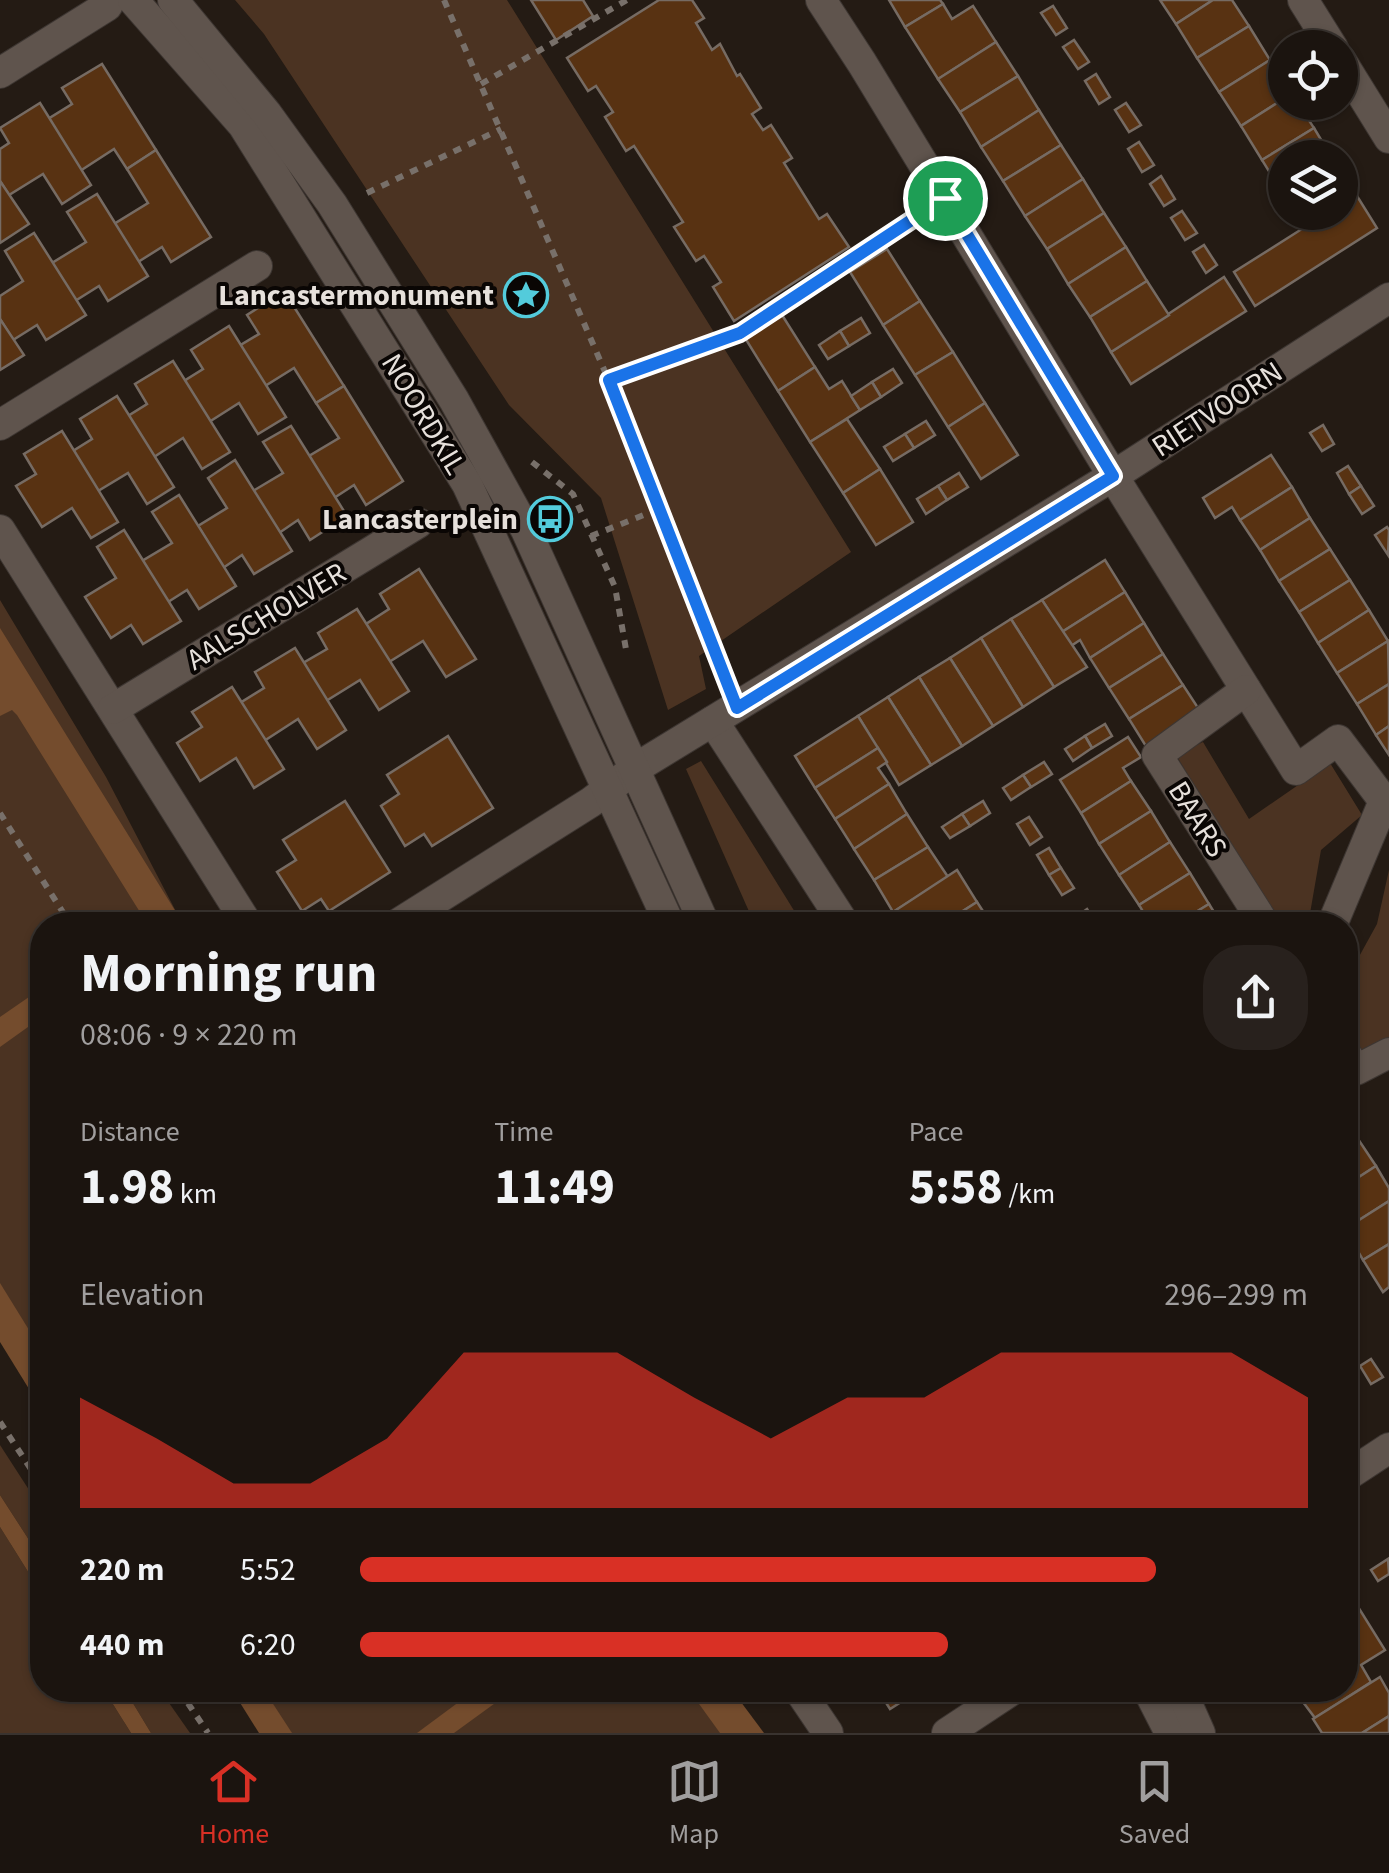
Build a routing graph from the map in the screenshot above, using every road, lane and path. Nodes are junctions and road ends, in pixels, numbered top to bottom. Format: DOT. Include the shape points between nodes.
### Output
graph roads {
  1 [pos="110,0"];
  2 [pos="133,0"];
  3 [pos="173,0"];
  4 [pos="444,0"];
  5 [pos="627,0"];
  6 [pos="821,0"];
  7 [pos="1303,0"];
  8 [pos="1321,30"];
  9 [pos="0,73"];
  10 [pos="482,84"];
  11 [pos="1358,88"];
  12 [pos="501,128"];
  13 [pos="1389,138"];
  14 [pos="945,198"];
  15 [pos="353,200"];
  16 [pos="257,266"];
  17 [pos="1389,298"];
  18 [pos="609,380"];
  19 [pos="0,425"];
  20 [pos="1113,476"];
  21 [pos="660,508"];
  22 [pos="418,523"];
  23 [pos="0,530"];
  24 [pos="591,536"];
  25 [pos="1246,690"];
  26 [pos="113,709"];
  27 [pos="725,714"];
  28 [pos="636,768"];
  29 [pos="605,789"];
  30 [pos="0,813"];
  31 [pos="63,912"];
  32 [pos="240,912"];
  33 [pos="417,912"];
  34 [pos="664,912"];
  35 [pos="699,912"];
  36 [pos="837,912"];
  37 [pos="1256,912"];
  38 [pos="1337,912"];
  39 [pos="1389,1053"];
  40 [pos="1358,1069"];
  41 [pos="0,1422"];
  42 [pos="1389,1448"];
  43 [pos="30,1468"];
  44 [pos="1358,1468"];
  45 [pos="187,1702"];
  46 [pos="808,1702"];
  47 [pos="994,1702"];
  48 [pos="1154,1702"];
  49 [pos="1186,1702"];
  50 [pos="208,1733"];
  51 [pos="828,1733"];
  52 [pos="947,1733"];
  53 [pos="1170,1733"];
  54 [pos="1200,1733"];
  1 -- 9 [label="street"];
  2 -- 29 [label="street, NOORDKIL" via="242,125 468,484"];
  3 -- 28 [label="street, NOORDKIL" via="332,204 454,400 526,530"];
  4 -- 10 [label="path"];
  5 -- 10 [label="path"];
  6 -- 14 [label="street"];
  7 -- 8 [label="street"];
  10 -- 12 [label="path"];
  11 -- 13 [label="street"];
  12 -- 15 [label="path"];
  12 -- 18 [label="path"];
  14 -- 18 [label="path" via="740,333"];
  14 -- 20 [label="street"];
  16 -- 19 [label="street"];
  17 -- 20 [label="street, RIETVOORN"];
  18 -- 21 [label="path"];
  20 -- 25 [label="street"];
  20 -- 27 [label="street, RIETVOORN"];
  21 -- 24 [label="path"];
  21 -- 27 [label="path"];
  22 -- 26 [label="street, AALSCHOLVER"];
  23 -- 26 [label="street"];
  25 -- 37 [label="street, BAARS" via="1158,755"];
  25 -- 38 [label="street" via="1296,770 1338,740 1384,802"];
  26 -- 32 [label="street"];
  27 -- 28 [label="street, RIETVOORN"];
  27 -- 36 [label="street"];
  28 -- 29 [label="street, RIETVOORN"];
  28 -- 35 [label="street, NOORDKIL"];
  29 -- 33 [label="street"];
  29 -- 34 [label="street, NOORDKIL"];
  30 -- 31 [label="path"];
  39 -- 40 [label="street"];
  41 -- 43 [label="path"];
  42 -- 44 [label="street"];
  45 -- 50 [label="path"];
  46 -- 51 [label="street"];
  47 -- 52 [label="street"];
  48 -- 53 [label="street"];
  49 -- 54 [label="street"];
}
